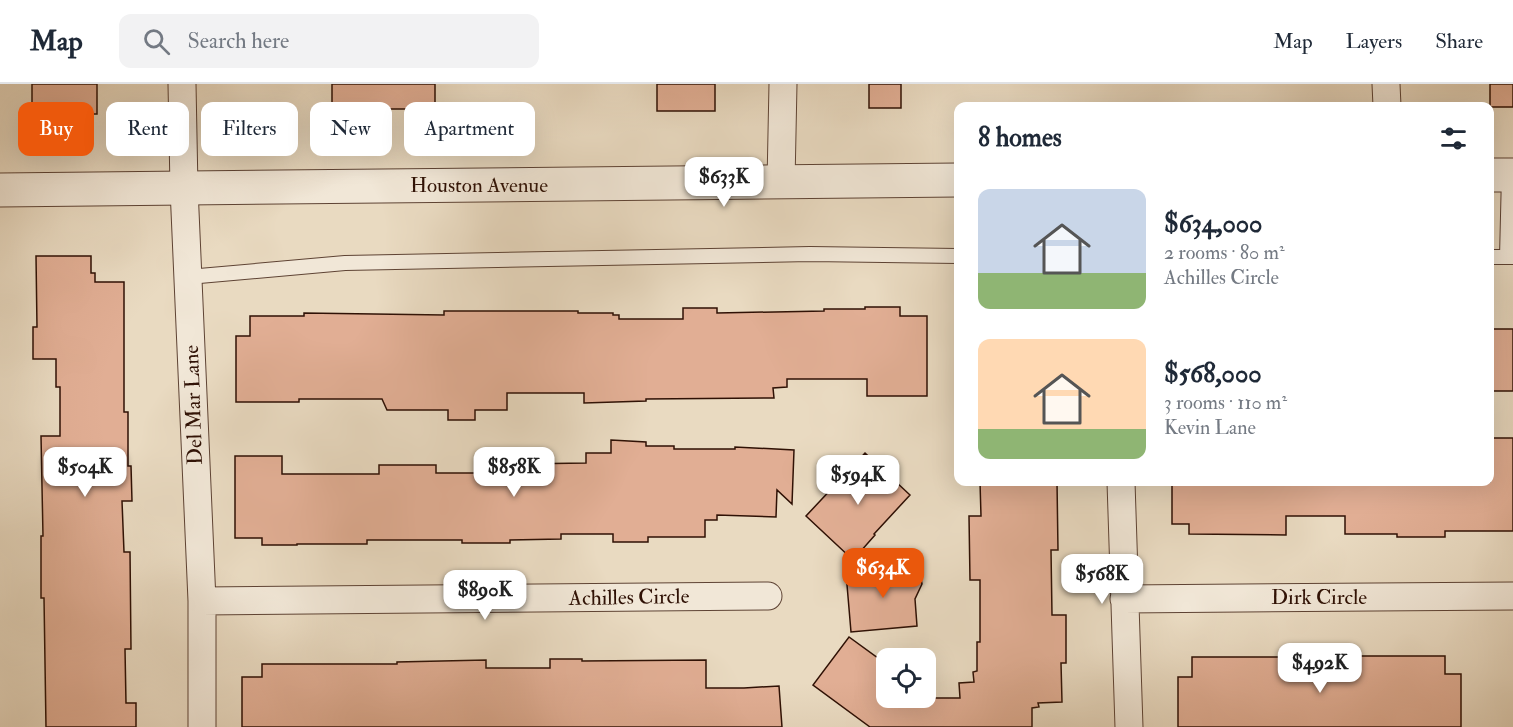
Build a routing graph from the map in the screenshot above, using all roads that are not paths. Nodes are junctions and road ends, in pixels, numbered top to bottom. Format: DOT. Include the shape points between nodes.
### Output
graph roads {
  1 [pos="182,84"];
  2 [pos="783,84"];
  3 [pos="1386,84"];
  4 [pos="1387,102"];
  5 [pos="1504,175"];
  6 [pos="954,180"];
  7 [pos="781,182"];
  8 [pos="184,188"];
  9 [pos="0,190"];
  10 [pos="954,256"];
  11 [pos="1494,257"];
  12 [pos="1510,257"];
  13 [pos="188,277"];
  14 [pos="1120,486"];
  15 [pos="768,596"];
  16 [pos="1513,596"];
  17 [pos="1124,599"];
  18 [pos="202,601"];
  19 [pos="202,727"];
  20 [pos="1129,727"];
  1 -- 8 [label="street, Del Mar Lane"];
  2 -- 7 [label="street"];
  3 -- 4 [label="street"];
  5 -- 12 [label="lane"];
  6 -- 7 [label="street, Houston Avenue"];
  7 -- 8 [label="street, Houston Avenue"];
  8 -- 9 [label="street, Houston Avenue"];
  8 -- 13 [label="street, Del Mar Lane"];
  10 -- 13 [label="lane" via="810,254 345,263"];
  11 -- 12 [label="lane"];
  13 -- 18 [label="street, Del Mar Lane"];
  14 -- 17 [label="street"];
  15 -- 18 [label="street, Achilles Circle"];
  16 -- 17 [label="street, Dirk Circle"];
  17 -- 20 [label="street"];
  18 -- 19 [label="street, Del Mar Lane"];
}
